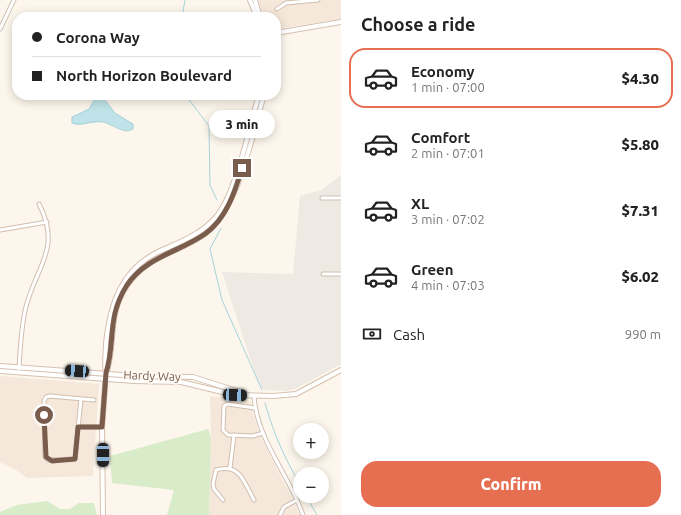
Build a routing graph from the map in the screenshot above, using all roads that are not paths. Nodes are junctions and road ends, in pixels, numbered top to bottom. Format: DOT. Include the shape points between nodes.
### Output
graph roads {
  1 [pos="14,0"];
  2 [pos="250,0"];
  3 [pos="255,0"];
  4 [pos="318,0"];
  5 [pos="277,9"];
  6 [pos="255,12"];
  7 [pos="259,12"];
  8 [pos="341,22"];
  9 [pos="0,29"];
  10 [pos="281,32"];
  11 [pos="258,100"];
  12 [pos="263,100"];
  13 [pos="322,198"];
  14 [pos="341,198"];
  15 [pos="39,204"];
  16 [pos="47,222"];
  17 [pos="0,230"];
  18 [pos="322,274"];
  19 [pos="341,274"];
  20 [pos="0,366"];
  21 [pos="19,366"];
  22 [pos="341,370"];
  23 [pos="0,371"];
  24 [pos="18,372"];
  25 [pos="106,373"];
  26 [pos="105,379"];
  27 [pos="254,396"];
  28 [pos="81,399"];
  29 [pos="94,400"];
  30 [pos="255,408"];
  31 [pos="78,427"];
  32 [pos="102,427"];
  33 [pos="263,433"];
  34 [pos="234,435"];
  35 [pos="230,468"];
  36 [pos="293,493"];
  37 [pos="223,500"];
  38 [pos="254,500"];
  39 [pos="293,502"];
  40 [pos="298,503"];
  41 [pos="103,515"];
  42 [pos="280,515"];
  43 [pos="303,515"];
  1 -- 9 [label="street"];
  2 -- 6 [label="street"];
  3 -- 7 [label="street"];
  4 -- 5 [label="street" via="286,3"];
  8 -- 10 [label="street"];
  11 -- 25 [label="street" via="233,183 217,216 188,240 157,253 139,265 124,281 108,321"];
  12 -- 25 [label="street" via="238,183 222,216 206,233 158,257 142,269 128,284 118,301 112,320"];
  13 -- 14 [label="street"];
  15 -- 16 [label="street"];
  16 -- 17 [label="street"];
  16 -- 21 [label="street" via="48,247 25,311"];
  18 -- 19 [label="street"];
  20 -- 21 [label="street, Hardy Way"];
  21 -- 24 [label="street"];
  21 -- 25 [label="street, Hardy Way"];
  22 -- 27 [label="street, Hardy Way" via="296,394"];
  23 -- 24 [label="street, Hardy Way"];
  24 -- 26 [label="street, Hardy Way"];
  25 -- 26 [label="street"];
  25 -- 27 [label="street, Hardy Way" via="193,377"];
  26 -- 27 [label="street, Hardy Way" via="181,382 235,395"];
  26 -- 32 [label="street"];
  27 -- 30 [label="street"];
  28 -- 29 [label="street"];
  28 -- 31 [label="street"];
  28 -- 31 [label="street" via="46,397 44,400 48,460 75,459"];
  30 -- 33 [label="street"];
  30 -- 34 [label="street" via="227,404 224,406 223,430"];
  31 -- 32 [label="street"];
  32 -- 41 [label="street"];
  33 -- 34 [label="street" via="253,436"];
  33 -- 36 [label="street"];
  34 -- 35 [label="street"];
  35 -- 37 [label="street" via="216,470 214,474 214,489"];
  35 -- 38 [label="street" via="238,472"];
  39 -- 42 [label="street" via="284,507"];
  40 -- 43 [label="street"];
}
